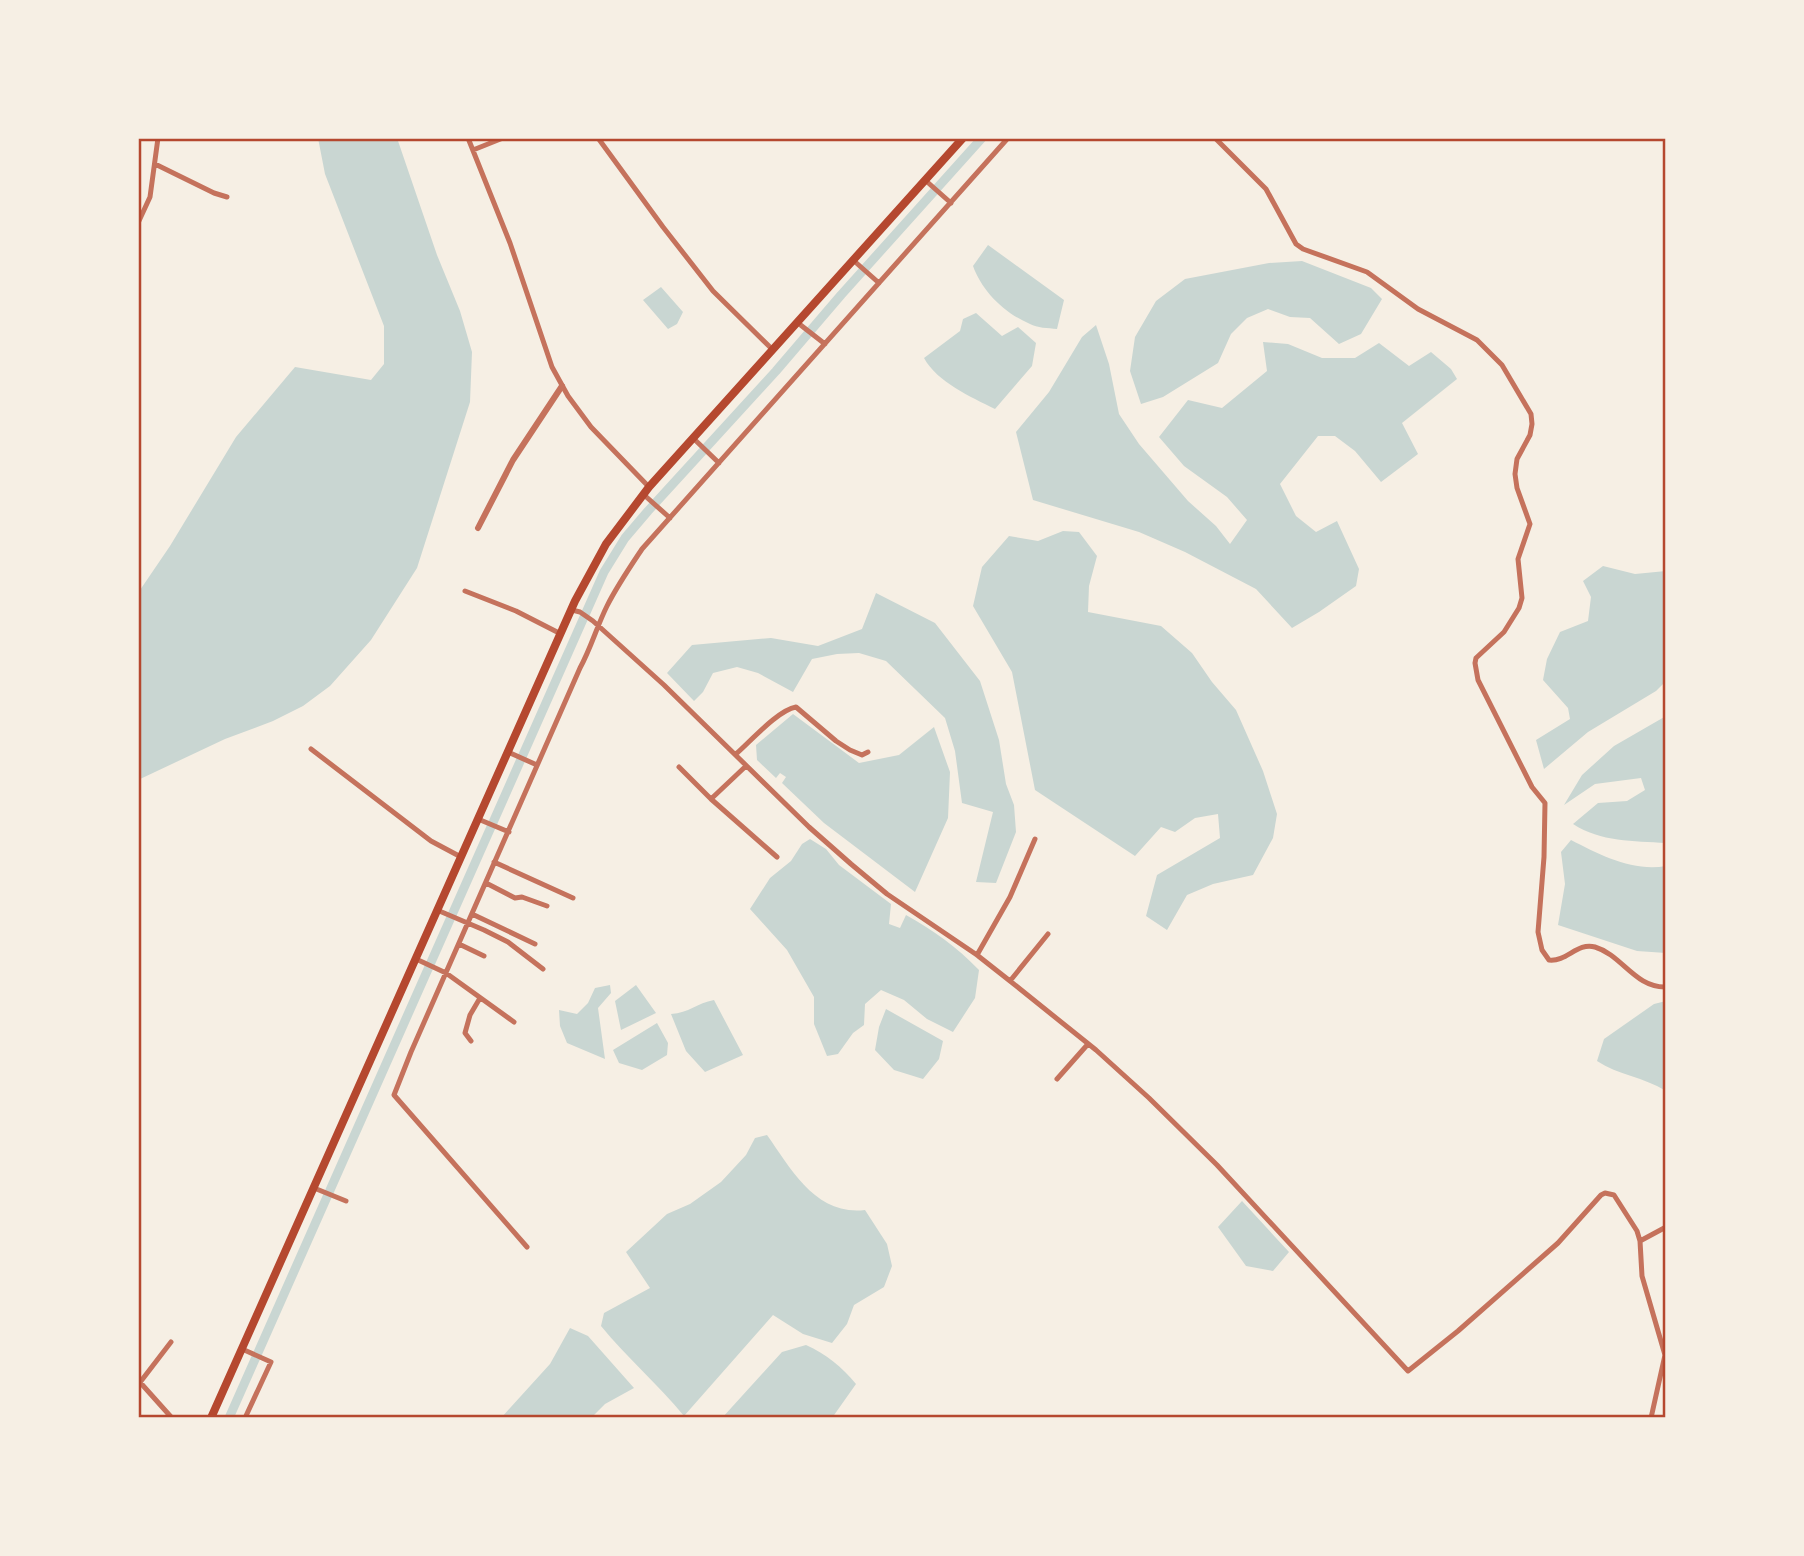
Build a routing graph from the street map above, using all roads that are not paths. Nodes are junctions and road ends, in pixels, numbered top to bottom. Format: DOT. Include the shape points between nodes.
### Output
graph roads {
  1 [pos="158,138"];
  2 [pos="468,138"];
  3 [pos="503,138"];
  4 [pos="598,138"];
  5 [pos="963,138"];
  6 [pos="1008,138"];
  7 [pos="1215,138"];
  8 [pos="473,150"];
  9 [pos="155,164"];
  10 [pos="925,180"];
  11 [pos="227,197"];
  12 [pos="951,203"];
  13 [pos="138,223"];
  14 [pos="853,260"];
  15 [pos="876,280"];
  16 [pos="797,323"];
  17 [pos="825,344"];
  18 [pos="773,350"];
  19 [pos="562,386"];
  20 [pos="693,438"];
  21 [pos="719,463"];
  22 [pos="646,490"];
  23 [pos="670,518"];
  24 [pos="478,528"];
  25 [pos="465,591"];
  26 [pos="576,611"];
  27 [pos="599,627"];
  28 [pos="561,634"];
  29 [pos="311,749"];
  30 [pos="508,752"];
  31 [pos="868,752"];
  32 [pos="736,754"];
  33 [pos="537,765"];
  34 [pos="746,766"];
  35 [pos="679,767"];
  36 [pos="711,799"];
  37 [pos="478,819"];
  38 [pos="506,831"];
  39 [pos="1035,839"];
  40 [pos="461,856"];
  41 [pos="777,857"];
  42 [pos="495,862"];
  43 [pos="486,883"];
  44 [pos="573,898"];
  45 [pos="547,906"];
  46 [pos="437,910"];
  47 [pos="472,914"];
  48 [pos="465,921"];
  49 [pos="1048,934"];
  50 [pos="458,944"];
  51 [pos="535,944"];
  52 [pos="977,955"];
  53 [pos="484,956"];
  54 [pos="416,959"];
  55 [pos="543,969"];
  56 [pos="443,972"];
  57 [pos="1010,981"];
  58 [pos="1666,987"];
  59 [pos="480,998"];
  60 [pos="514,1022"];
  61 [pos="471,1041"];
  62 [pos="1088,1044"];
  63 [pos="1057,1079"];
  64 [pos="314,1188"];
  65 [pos="346,1201"];
  66 [pos="1666,1227"];
  67 [pos="1640,1241"];
  68 [pos="527,1247"];
  69 [pos="171,1342"];
  70 [pos="242,1349"];
  71 [pos="139,1382"];
  72 [pos="172,1418"];
  73 [pos="211,1418"];
  74 [pos="246,1418"];
  75 [pos="1651,1418"];
  1 -- 9 [label="street"];
  2 -- 8 [label="street"];
  3 -- 8 [label="street"];
  4 -- 18 [label="street" via="713,291"];
  5 -- 10 [label="main road"];
  6 -- 12 [label="street"];
  7 -- 58 [label="street" via="1266,189 1296,244 1367,272 1418,309 1477,340 1502,365 1525,402 1532,424 1515,474 1530,524 1518,559 1522,598 1512,621 1475,663 1480,684 1532,787 1545,803 1539,942 1549,961 1583,946 1595,947 1643,982"];
  8 -- 19 [label="street"];
  9 -- 11 [label="street"];
  9 -- 13 [label="street"];
  10 -- 12 [label="street"];
  10 -- 14 [label="main road"];
  12 -- 15 [label="street"];
  14 -- 15 [label="street"];
  14 -- 16 [label="main road"];
  15 -- 17 [label="street"];
  16 -- 17 [label="street"];
  16 -- 18 [label="main road"];
  17 -- 21 [label="street"];
  18 -- 20 [label="main road"];
  19 -- 22 [label="street"];
  19 -- 24 [label="street" via="513,460"];
  20 -- 21 [label="street"];
  20 -- 22 [label="main road"];
  21 -- 23 [label="street"];
  22 -- 23 [label="street"];
  22 -- 26 [label="main road" via="606,544"];
  23 -- 27 [label="street" via="642,548"];
  25 -- 28 [label="street"];
  26 -- 27 [label="street"];
  26 -- 28 [label="main road"];
  27 -- 32 [label="street"];
  27 -- 33 [label="street"];
  28 -- 30 [label="main road"];
  29 -- 40 [label="street" via="431,841"];
  30 -- 33 [label="street"];
  30 -- 37 [label="main road"];
  31 -- 32 [label="street" via="862,755 850,750 796,707 781,714"];
  32 -- 34 [label="street"];
  33 -- 38 [label="street"];
  34 -- 36 [label="street"];
  34 -- 52 [label="street" via="860,872"];
  35 -- 36 [label="street"];
  36 -- 41 [label="street"];
  37 -- 38 [label="street"];
  37 -- 40 [label="main road"];
  38 -- 42 [label="street"];
  39 -- 52 [label="street" via="1010,897"];
  40 -- 46 [label="main road"];
  42 -- 43 [label="street"];
  42 -- 44 [label="street"];
  43 -- 45 [label="street" via="515,898"];
  43 -- 47 [label="street"];
  46 -- 48 [label="street"];
  46 -- 54 [label="main road"];
  47 -- 48 [label="street"];
  47 -- 51 [label="street"];
  48 -- 50 [label="street"];
  48 -- 55 [label="street" via="508,942"];
  49 -- 57 [label="street"];
  50 -- 53 [label="street"];
  50 -- 56 [label="street"];
  52 -- 57 [label="street"];
  54 -- 56 [label="street"];
  54 -- 64 [label="main road"];
  56 -- 59 [label="street"];
  56 -- 68 [label="street" via="394,1095"];
  57 -- 62 [label="street"];
  59 -- 60 [label="street"];
  59 -- 61 [label="street" via="465,1033"];
  62 -- 63 [label="street"];
  62 -- 67 [label="street" via="1217,1164 1408,1371 1558,1243 1601,1195 1611,1193 1618,1198"];
  64 -- 65 [label="street"];
  64 -- 70 [label="main road"];
  66 -- 67 [label="street"];
  67 -- 75 [label="street" via="1641,1270 1665,1355"];
  69 -- 71 [label="street"];
  70 -- 73 [label="main road"];
  70 -- 74 [label="street" via="271,1362"];
  71 -- 72 [label="street"];
}
